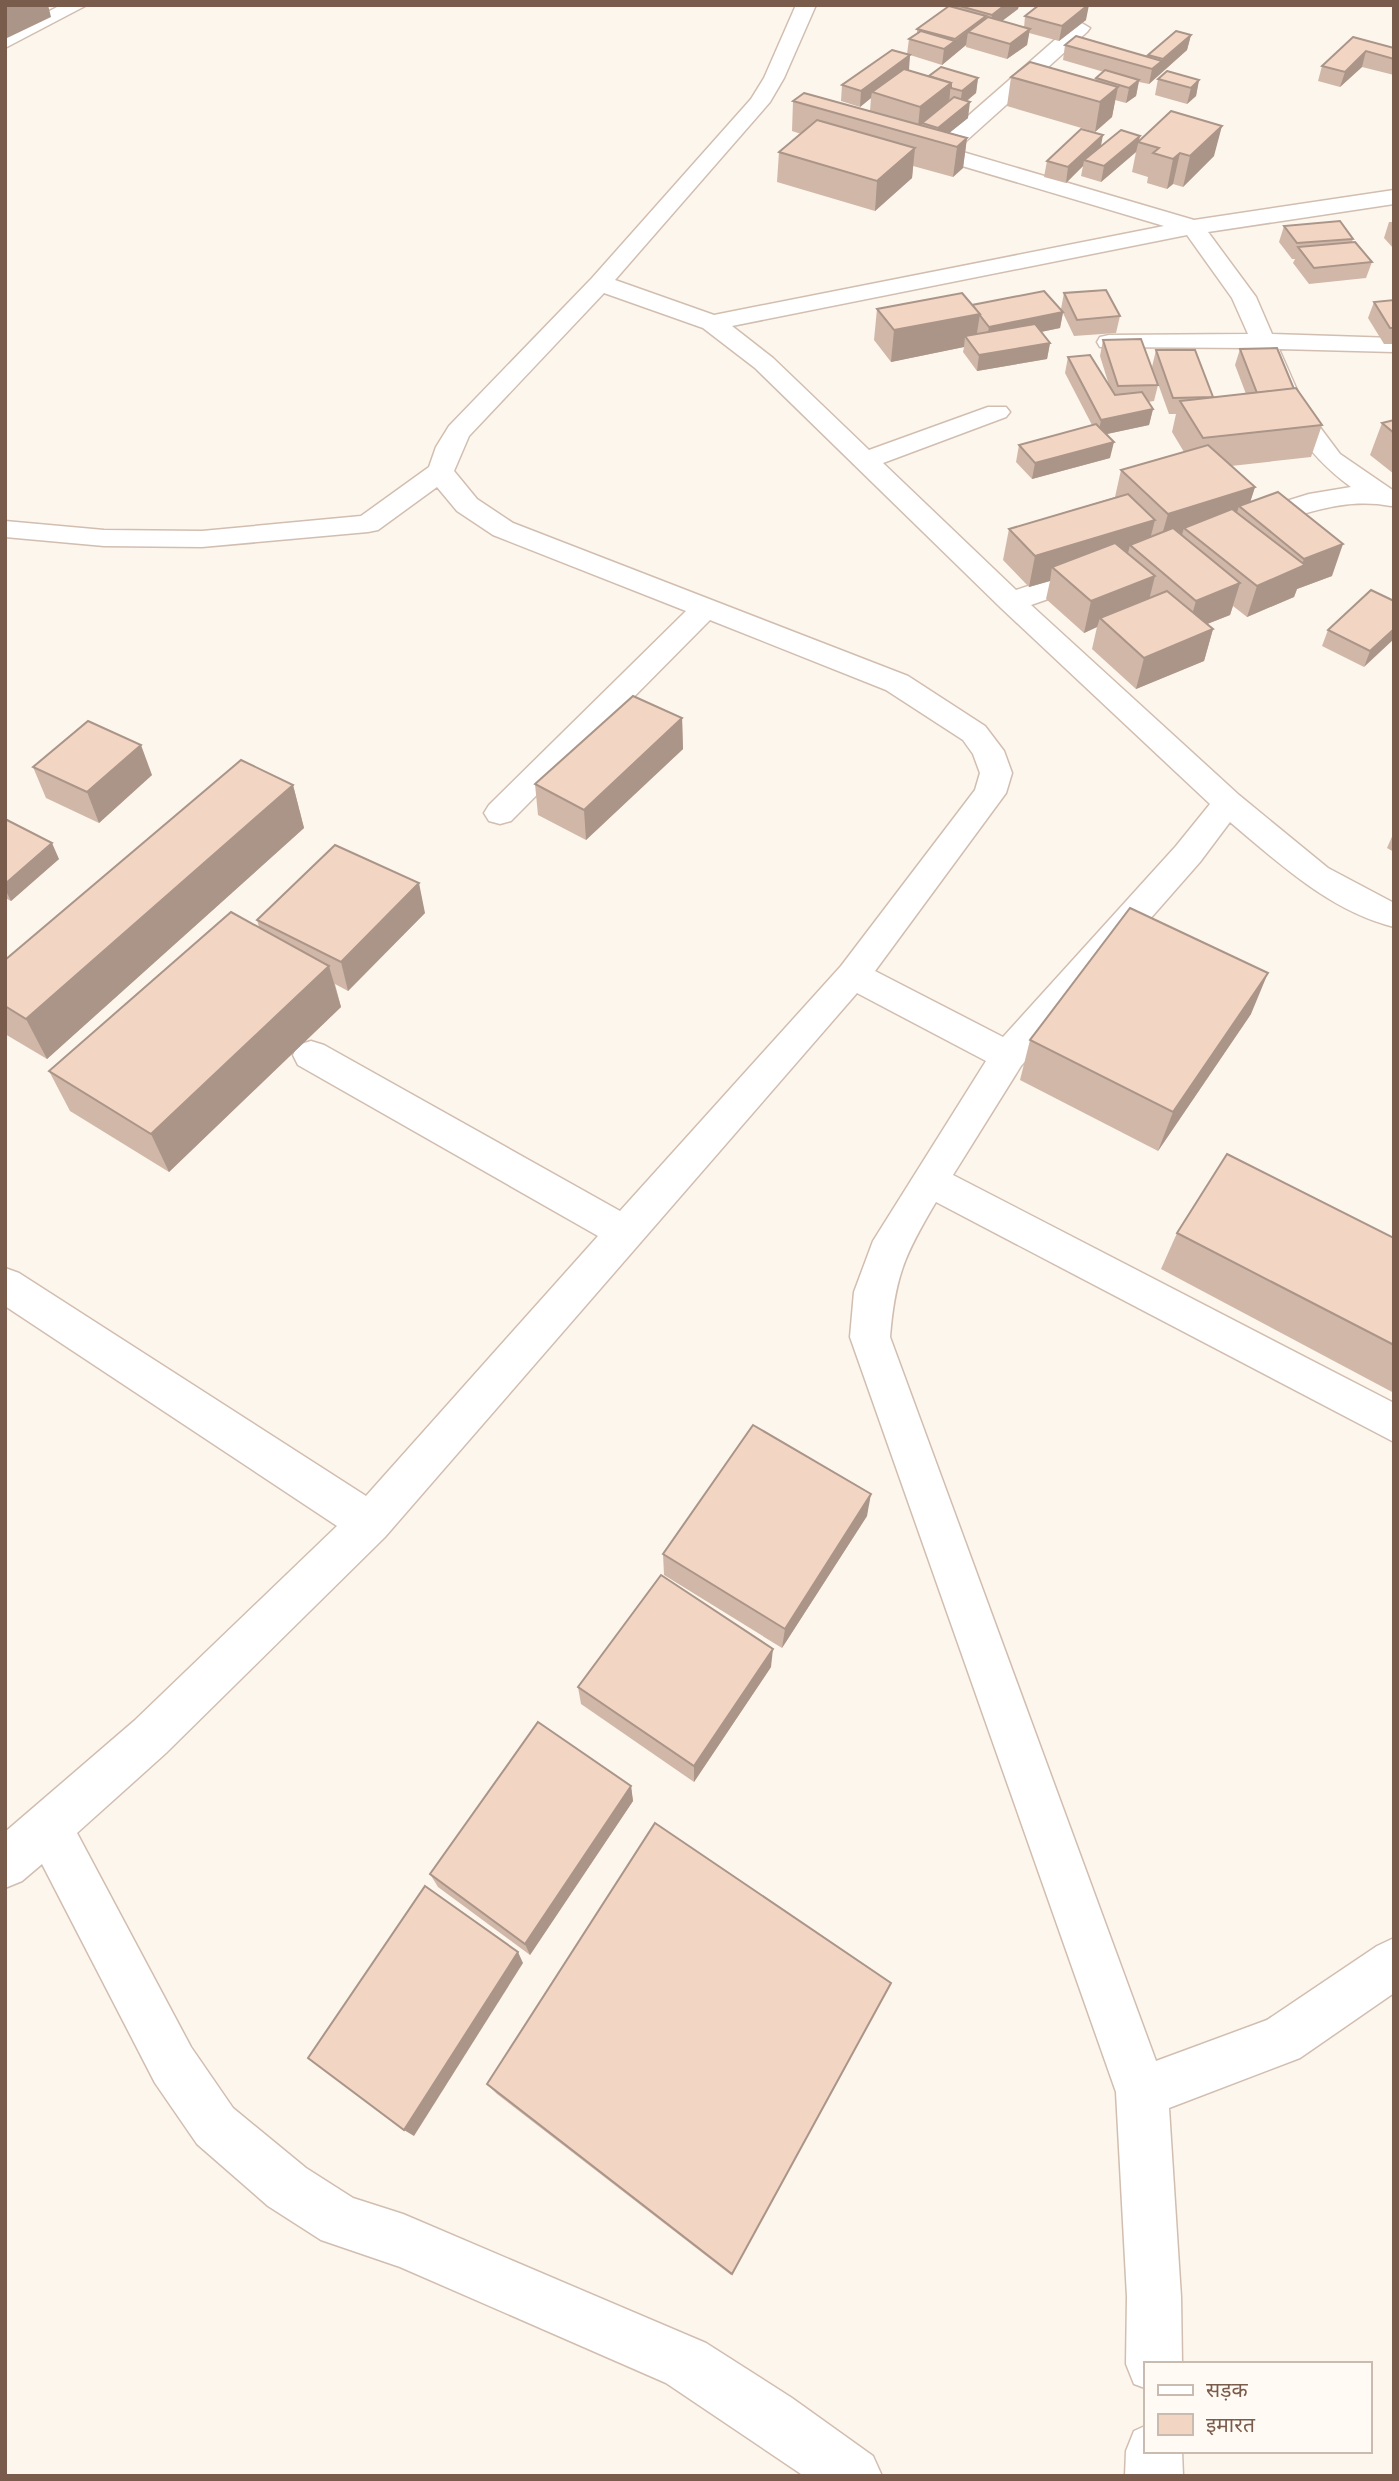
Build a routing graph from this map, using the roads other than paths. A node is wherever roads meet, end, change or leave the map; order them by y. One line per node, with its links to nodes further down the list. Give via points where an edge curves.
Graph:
1 (77, 5): 4 (street)
2 (806, 5): 5 (street)
3 (1080, 29): 8 (street)
4 (5, 42)
5 (759, 102): 6 (street); 11 (street)
6 (785, 109)
7 (888, 137): 8 (street)
8 (940, 152): 10 (street)
9 (1394, 197): 10 (street)
10 (1193, 227): 12 (street); 13 (street, via 1244,297)
11 (600, 283): 12 (street); 18 (street, via 458,432)
12 (712, 323): 17 (street, via 764,363)
13 (1262, 341): 14 (street); 15 (street); 19 (street, via 1292,407 1331,460)
14 (1109, 342)
15 (1394, 345)
16 (997, 412): 17 (street)
17 (864, 461): 23 (street)
18 (441, 471): 20 (street, via 368,524 202,539 103,538); 24 (street, via 452,492 471,511 503,530)
19 (1386, 497): 21 (street, via 1301,505)
20 (5, 529)
21 (1227, 529)
22 (1126, 563): 23 (street)
23 (1011, 602): 25 (street)
24 (706, 607): 26 (street); 28 (street, via 898,683 974,733 988,751 996,773 990,793)
25 (1228, 803): 27 (street, via 1316,876); 30 (street)
26 (500, 813)
27 (1394, 915)
28 (853, 975): 30 (street); 32 (street)
29 (311, 1055): 32 (street)
30 (1009, 1056): 31 (street)
31 (930, 1181): 34 (street); 39 (street, via 892,1241 874,1292 870,1337)
32 (625, 1232): 35 (street)
33 (5, 1285): 35 (street)
34 (1394, 1424)
35 (370, 1523): 36 (street, via 150,1737)
36 (48, 1827): 37 (street); 42 (street, via 173,2065 215,2126 287,2187 340,2221 403,2242 686,2363)
37 (6, 1863)
38 (1394, 1963): 39 (street, via 1282,2040)
39 (1142, 2092): 40 (street)
40 (1154, 2362)
41 (1154, 2453): 43 (street)
42 (853, 2476)
43 (1154, 2476)

